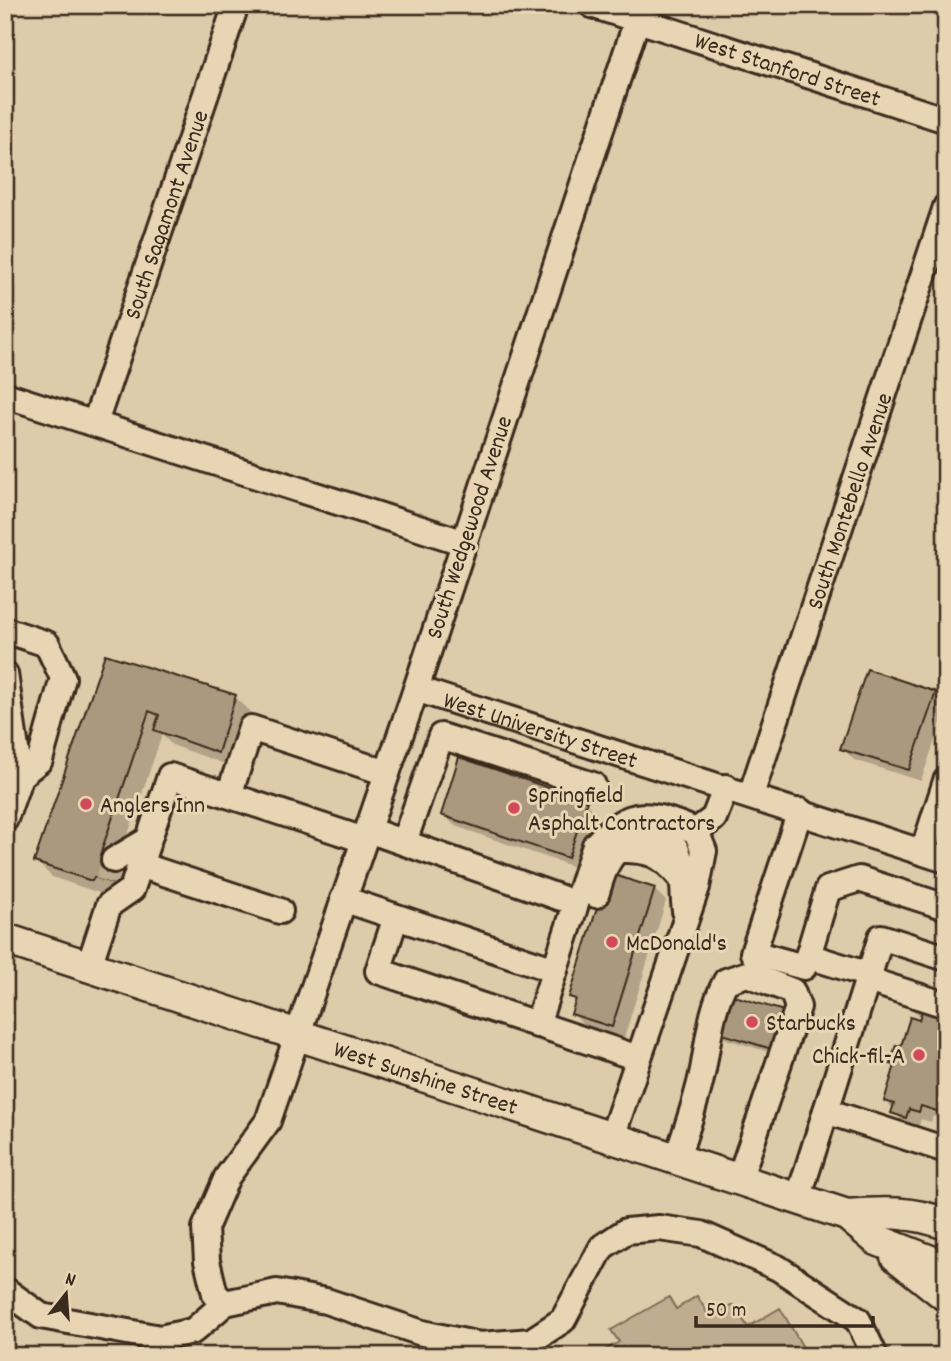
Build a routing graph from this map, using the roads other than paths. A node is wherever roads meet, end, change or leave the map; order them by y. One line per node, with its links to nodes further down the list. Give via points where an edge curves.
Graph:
1 (236, 5): 7 (street, South Sagamont Avenue)
2 (592, 5): 3 (street, West Stanford Street)
3 (637, 20): 4 (street, West Stanford Street); 8 (street, South Wedgewood Avenue)
4 (946, 120)
5 (946, 207): 20 (street, South Montebello Avenue)
6 (5, 395): 7 (street)
7 (95, 423): 8 (street)
8 (462, 542): 11 (street, South Wedgewood Avenue)
9 (5, 630): 15 (street, via 47,644 63,678 40,760)
10 (5, 674): 15 (street)
11 (416, 689): 12 (street, West University Street); 14 (street, South Wedgewood Avenue)
12 (523, 723): 13 (street); 18 (street, West University Street)
13 (511, 759): 17 (street); 26 (street, via 441,736)
14 (387, 773): 19 (street, via 251,728); 24 (street, South Wedgewood Avenue)
15 (20, 776): 22 (street)
16 (946, 781): 27 (street)
17 (593, 785)
18 (726, 787): 20 (street, West University Street); 23 (street, via 714,818)
19 (229, 795): 24 (street); 25 (street, via 170,776)
20 (751, 795): 21 (street, West University Street)
21 (800, 811): 27 (street, West University Street); 41 (street, via 753,953)
22 (5, 819)
23 (695, 831): 35 (street, via 704,851); 40 (street, via 656,816 614,825 595,845)
24 (366, 835): 26 (street); 31 (street, South Wedgewood Avenue)
25 (148, 840): 28 (street); 29 (street)
26 (404, 842): 30 (street)
27 (934, 856)
28 (140, 865): 29 (street, via 132,889); 33 (street)
29 (110, 882): 39 (street)
30 (561, 898)
31 (343, 899): 34 (street); 45 (street, South Wedgewood Avenue)
32 (946, 907): 37 (street, via 859,879 828,889)
33 (280, 911)
34 (396, 917): 40 (street); 44 (street, via 378,971)
35 (686, 919): 44 (street, via 676,848 667,836 644,830 618,850 603,874); 46 (street)
36 (5, 939): 39 (main road, West Sunshine Street)
37 (808, 956): 41 (street, via 804,967); 42 (street)
38 (946, 958): 42 (street, via 881,937)
39 (89, 966): 45 (main road, West Sunshine Street)
40 (555, 970): 44 (street)
41 (771, 970): 50 (street, via 738,975 726,981 720,992); 51 (street, via 792,991 797,1007)
42 (868, 978): 43 (street); 47 (street)
43 (946, 1005)
44 (545, 1027): 46 (street)
45 (298, 1032): 48 (main road, West Sunshine Street); 59 (street, South Wedgewood Avenue, via 268,1121 227,1177 205,1228 215,1294)
46 (638, 1058): 48 (street)
47 (826, 1111): 49 (street); 52 (street)
48 (612, 1137): 50 (main road, West Sunshine Street)
49 (946, 1150)
50 (677, 1159): 51 (main road, West Sunshine Street)
51 (740, 1180): 52 (main road, West Sunshine Street)
52 (798, 1199): 53 (main road, West Sunshine Street)
53 (847, 1215): 54 (main road, West Sunshine Street, via 892,1211); 55 (main road, West Sunshine Street)
54 (946, 1224)
55 (877, 1240): 56 (main road, West Sunshine Street); 58 (main road)
56 (946, 1267)
57 (5, 1290): 59 (street, via 41,1316 160,1338 194,1331)
58 (946, 1296)
59 (225, 1303): 60 (street, via 277,1292 326,1301 422,1333 480,1345 531,1341 564,1320 601,1247 626,1231 659,1228 701,1234 778,1268 858,1320)
60 (875, 1356)

